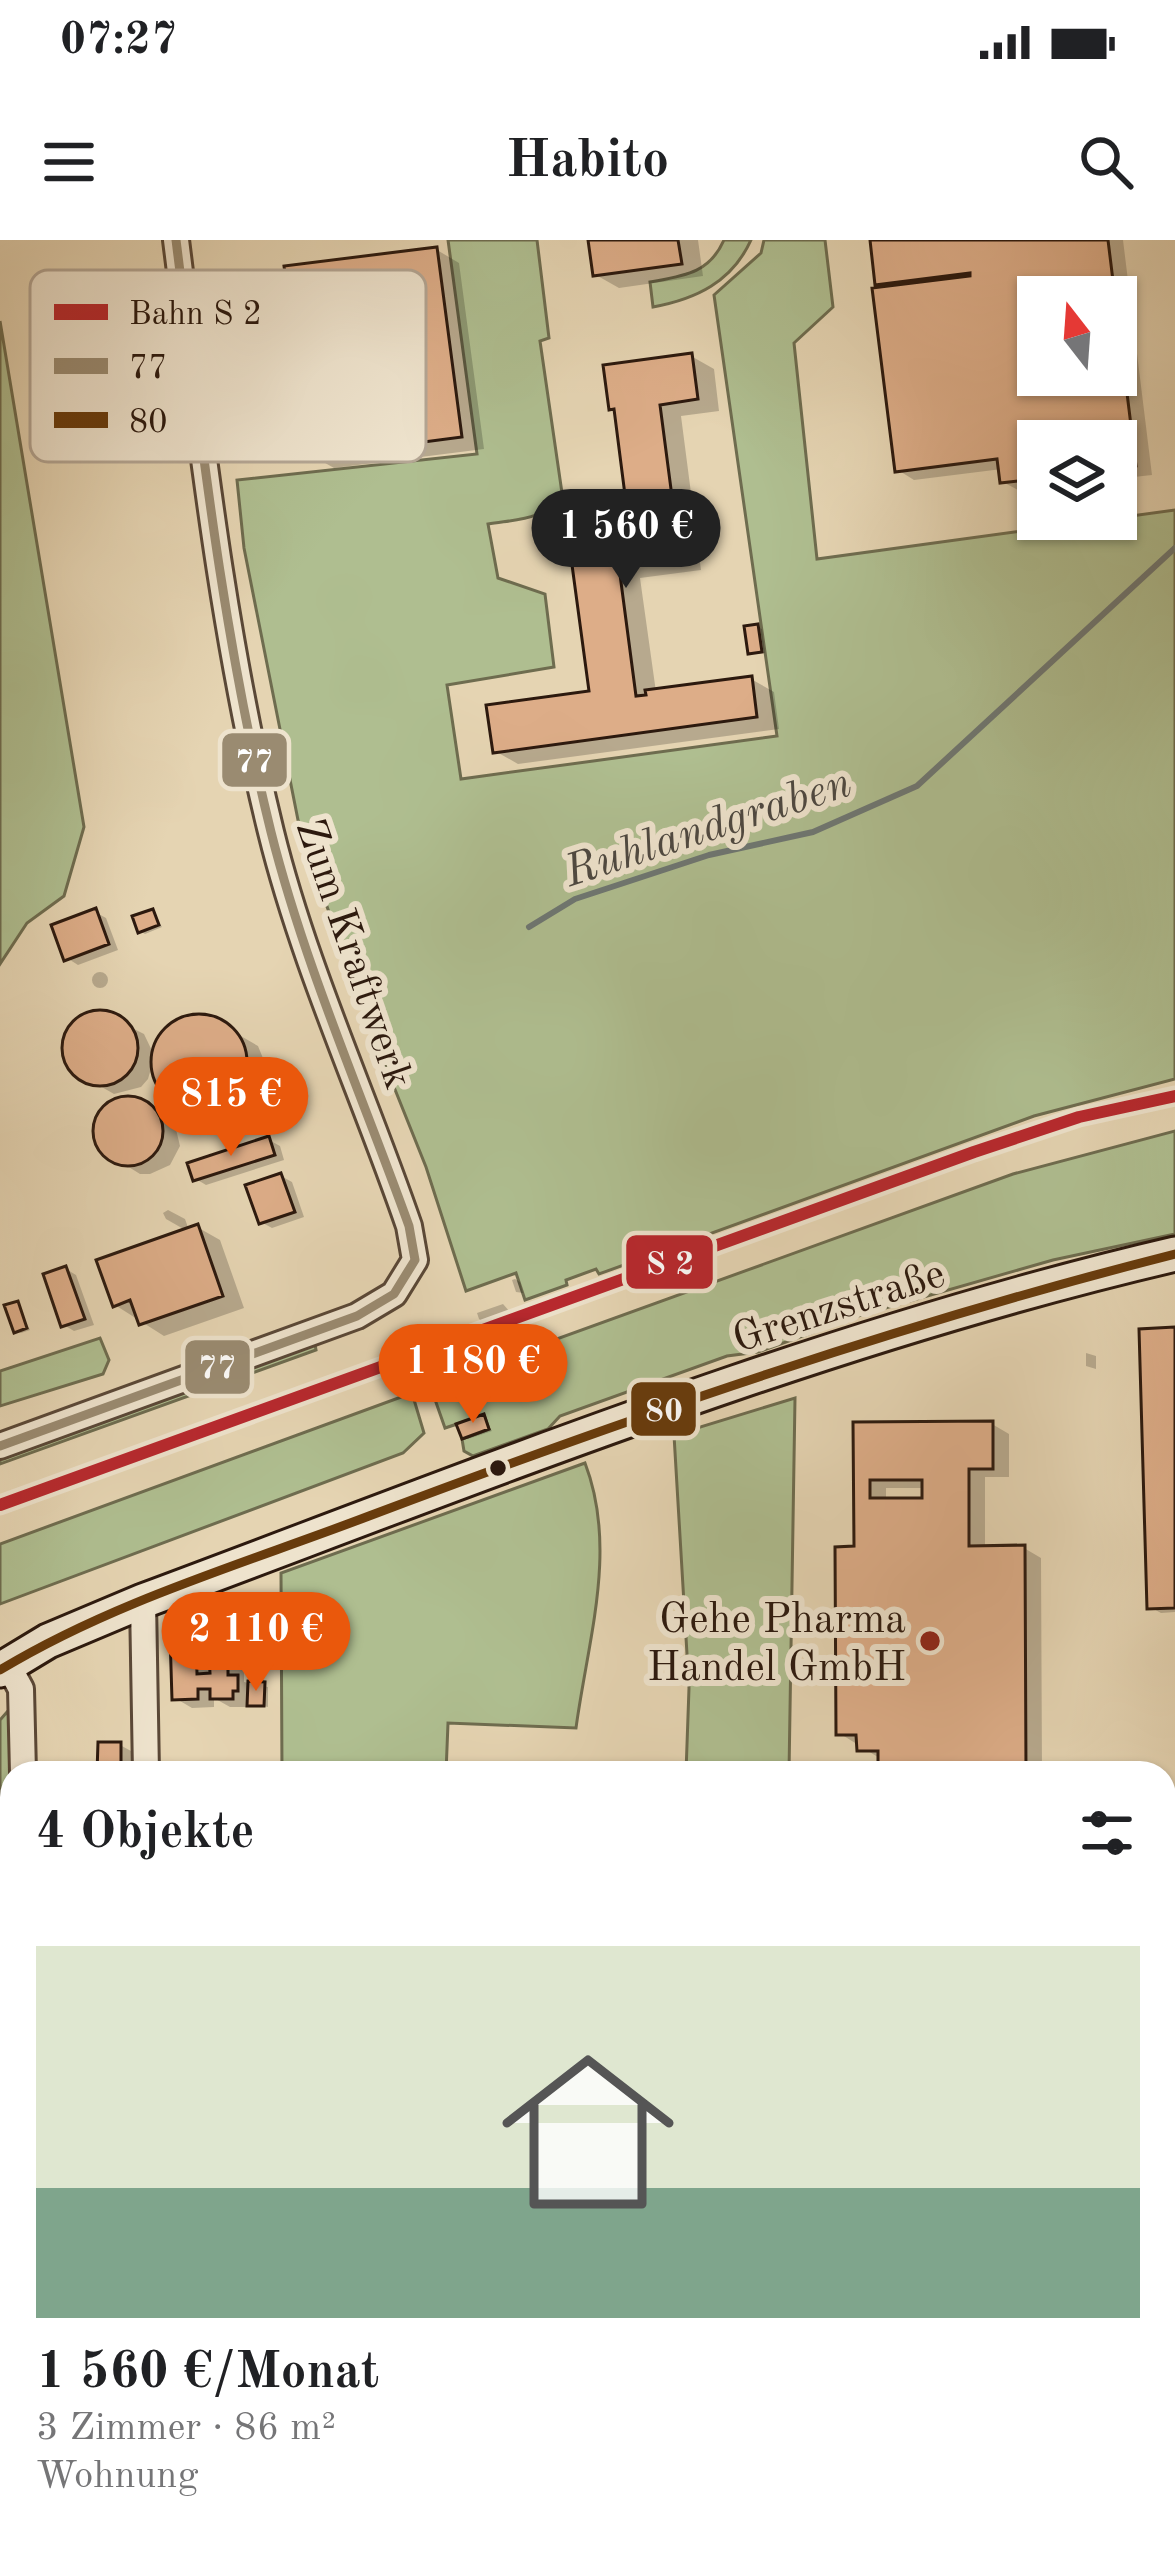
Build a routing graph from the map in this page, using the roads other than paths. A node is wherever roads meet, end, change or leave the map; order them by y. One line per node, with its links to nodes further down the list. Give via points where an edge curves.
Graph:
1 (176, 240): 2 (street, Zum Kraftwerk)
2 (180, 270)
3 (204, 462): 5 (street, Zum Kraftwerk, via 271,833 410,1226 415,1260 394,1294 357,1316)
4 (1175, 1254): 6 (main road, Grenzstraße, via 805,1360)
5 (0, 1446)
6 (143, 1600): 7 (main road, Grenzstraße); 9 (street)
7 (4, 1667): 8 (street, via 21,1689)
8 (23, 1761)
9 (146, 1761)

